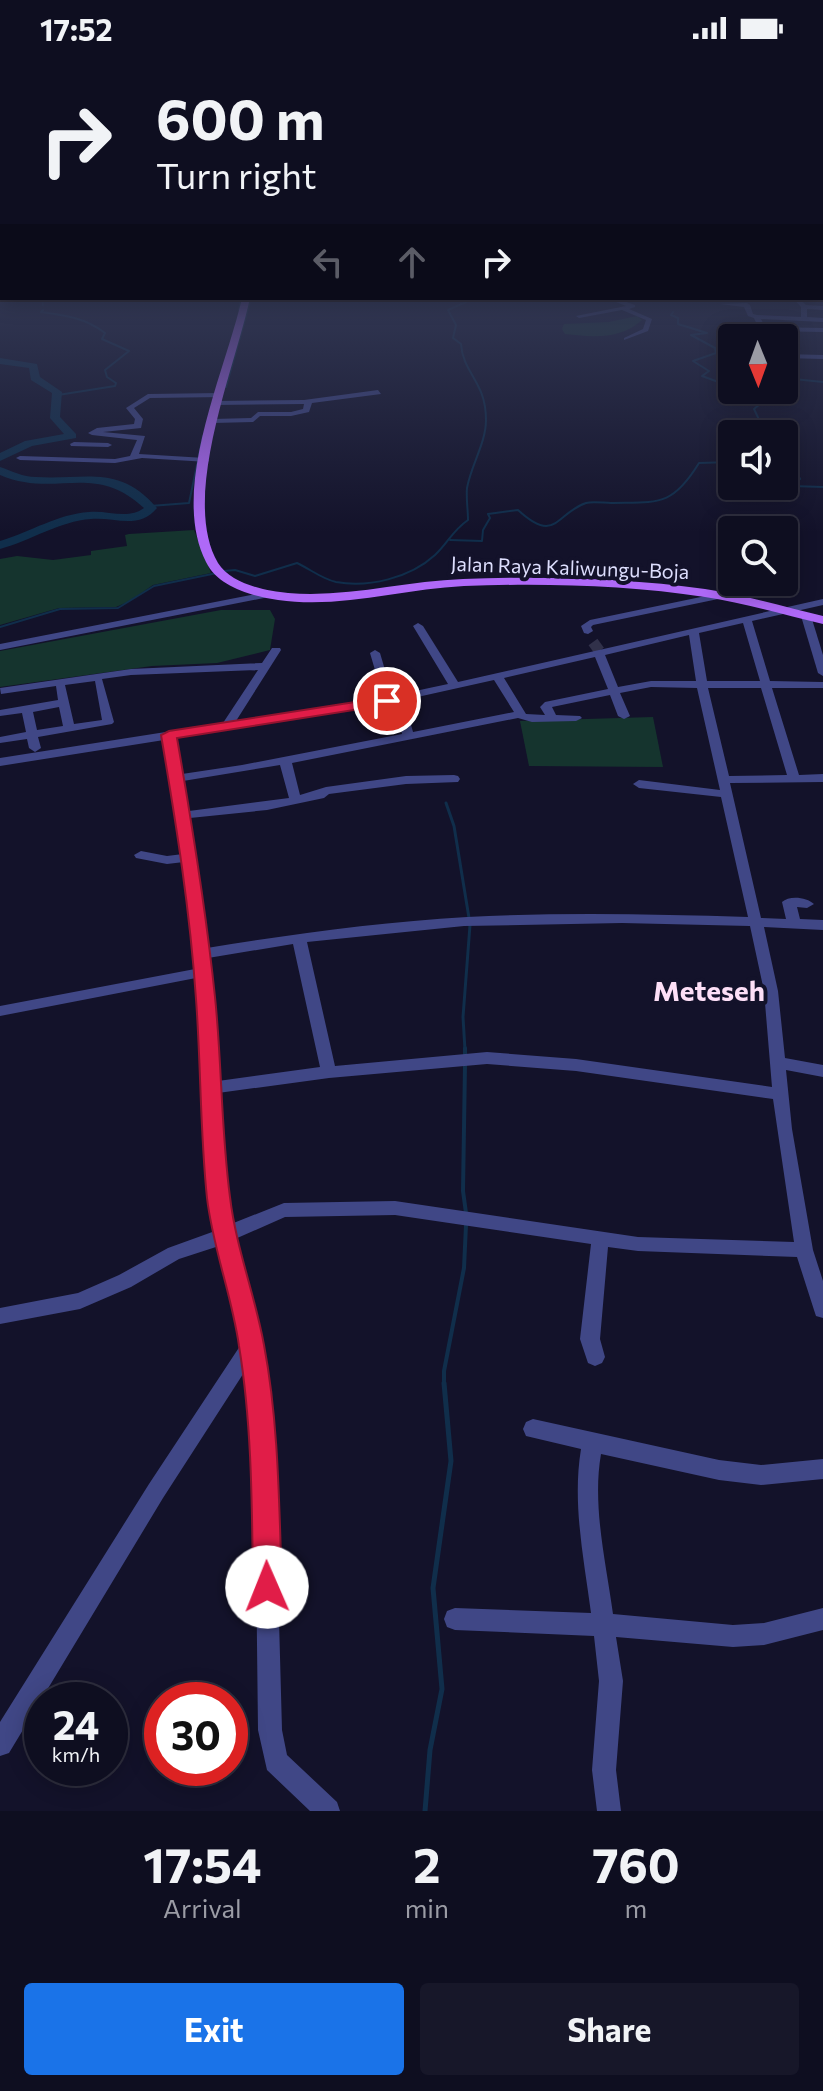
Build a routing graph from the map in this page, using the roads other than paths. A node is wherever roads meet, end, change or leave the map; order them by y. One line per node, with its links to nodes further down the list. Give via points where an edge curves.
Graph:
1 (229, 368): 4 (main road, Jalan Raya Kaliwungu-Boja)
2 (378, 392): 3 (street)
3 (309, 401): 4 (street); 4 (street, via 301,412 258,414 253,420)
4 (217, 407): 6 (street, via 148,396 130,408 138,426 92,433 142,438); 9 (main road, Jalan Raya Kaliwungu-Boja)
5 (74, 444): 6 (street)
6 (140, 445): 7 (street)
7 (134, 456): 8 (street, via 115,461); 9 (street)
8 (20, 458)
9 (198, 459): 10 (main road, Jalan Raya Kaliwungu-Boja, via 201,531 210,559 243,586)
10 (271, 594): 11 (main road, Jalan Raya Kaliwungu-Boja, via 315,599 480,582); 21 (street)
11 (718, 596)
12 (720, 596): 14 (main road, Jalan Raya Kaliwungu-Boja); 19 (street, via 590,623)
13 (823, 602): 14 (street)
14 (788, 612): 15 (main road, Jalan Raya Kaliwungu-Boja); 17 (street)
15 (806, 616): 16 (main road, Jalan Raya Kaliwungu-Boja); 26 (street)
16 (823, 620)
17 (747, 621): 20 (street); 30 (street)
18 (418, 626): 32 (street)
19 (588, 631)
20 (694, 633): 24 (street); 29 (street)
21 (0, 647)
22 (276, 650): 25 (street)
23 (375, 653): 37 (street)
24 (599, 654): 27 (street); 34 (street)
25 (265, 666): 35 (street, via 143,670); 45 (street)
26 (823, 673)
27 (497, 676): 32 (street); 41 (street)
28 (99, 682): 46 (street, via 110,721)
29 (702, 684): 30 (street); 34 (street); 61 (street)
30 (765, 685): 31 (street); 59 (street)
31 (823, 685)
32 (455, 686): 37 (street)
33 (61, 687): 38 (street)
34 (613, 690): 42 (street); 43 (street, via 547,705)
35 (1, 691)
36 (23, 692): 39 (street)
37 (398, 698): 45 (street); 49 (street)
38 (63, 703): 39 (street); 46 (street)
39 (26, 709): 40 (street); 47 (street)
40 (0, 713)
41 (519, 714): 43 (street); 49 (street)
42 (624, 716)
43 (552, 718): 44 (street)
44 (576, 718)
45 (228, 725): 48 (street)
46 (73, 727): 47 (street); 51 (street)
47 (31, 735): 50 (street); 52 (street)
48 (169, 735): 51 (street); 56 (street)
49 (409, 737): 54 (street)
50 (0, 740)
51 (82, 745): 52 (street); 55 (street)
52 (35, 748): 53 (street)
53 (0, 754)
54 (289, 759): 56 (street); 62 (street)
55 (0, 762)
56 (178, 778): 63 (street)
57 (823, 778): 59 (street)
58 (454, 779): 63 (street, via 406,780 267,806)
59 (794, 779): 61 (street)
60 (639, 784): 61 (street)
61 (724, 787): 67 (street)
62 (294, 796)
63 (183, 815): 65 (street)
64 (141, 855): 65 (street)
65 (189, 857): 71 (street)
66 (807, 904): 68 (street, via 789,902)
67 (757, 922): 68 (street); 70 (street, via 501,920); 74 (street)
68 (794, 924): 69 (street)
69 (823, 925)
70 (299, 940): 71 (street); 76 (street)
71 (201, 954): 72 (street)
72 (203, 972): 73 (street); 77 (street)
73 (0, 1011)
74 (780, 1063): 75 (street); 78 (street)
75 (823, 1071)
76 (329, 1072): 77 (street); 78 (street, via 487,1058)
77 (211, 1088): 79 (street)
78 (781, 1094): 81 (street)
79 (224, 1233): 80 (street, via 284,1210 395,1208); 84 (street, via 80,1301); 85 (street)
80 (600, 1240): 81 (street); 86 (street, via 590,1339)
81 (804, 1250): 82 (street)
82 (818, 1278): 83 (street)
83 (823, 1310)
84 (0, 1316)
85 (252, 1344): 93 (street); 94 (street, via 265,1473 270,1730 276,1761)
86 (595, 1357)
87 (533, 1429): 88 (street)
88 (592, 1443): 89 (street, via 761,1475); 92 (street, via 589,1519)
89 (823, 1469)
90 (455, 1619): 92 (street)
91 (823, 1619): 92 (street, via 733,1636)
92 (604, 1626): 95 (street, via 611,1681 604,1770)
93 (0, 1744)
94 (328, 1811)
95 (609, 1811)

